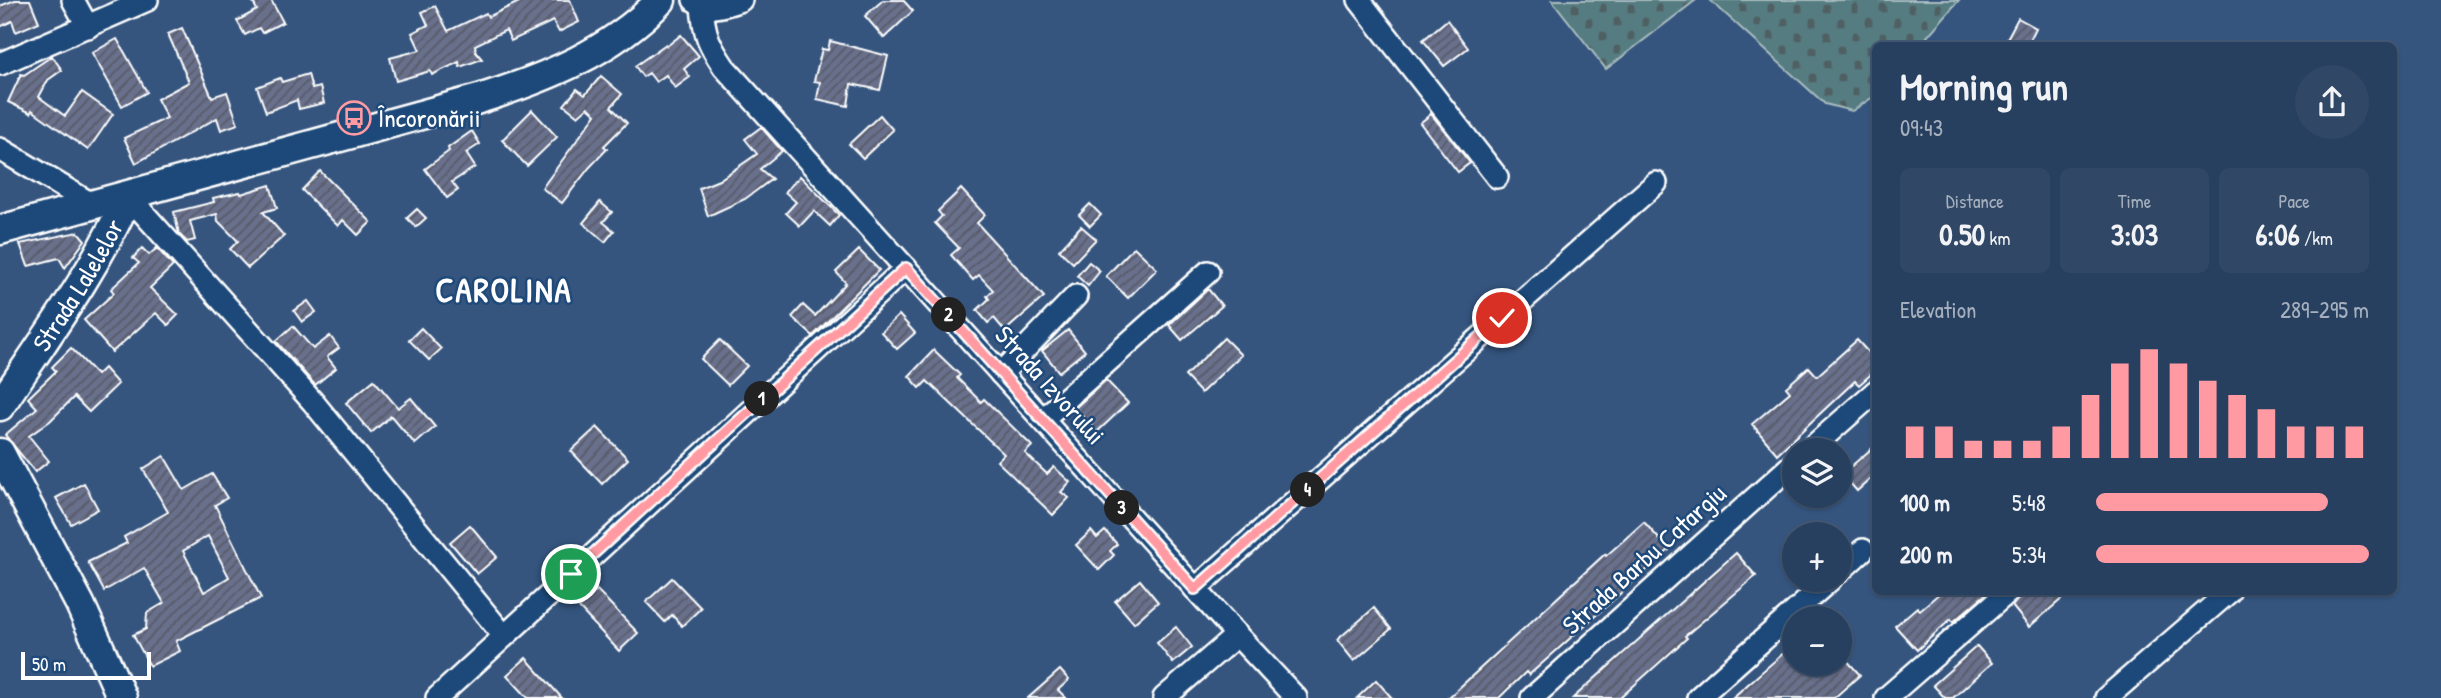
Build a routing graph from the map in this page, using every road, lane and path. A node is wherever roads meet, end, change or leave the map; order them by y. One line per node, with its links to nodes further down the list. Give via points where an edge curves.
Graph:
1 (73, 0): 7 (street)
2 (147, 0): 7 (street)
3 (661, 0): 12 (main road, via 602,48 521,85)
4 (741, 0): 6 (street, via 720,8)
5 (1359, 0): 10 (street)
6 (698, 3): 15 (street, Strada Izvorului, via 710,46 724,67)
7 (88, 27): 8 (street)
8 (0, 64)
9 (0, 149): 13 (street)
10 (1497, 177)
11 (1656, 183): 27 (street)
12 (128, 196): 13 (main road); 20 (main road, Strada Lalelelor, via 97,257); 32 (street, via 313,402)
13 (93, 205): 14 (main road)
14 (0, 230)
15 (906, 268): 18 (street, Strada Izvorului); 32 (street)
16 (1208, 272): 21 (street)
17 (1076, 296): 18 (street)
18 (1001, 374): 21 (street, Strada Izvorului)
19 (1872, 395): 22 (street)
20 (0, 406)
21 (1043, 419): 27 (street, Strada Izvorului)
22 (1823, 438)
23 (0, 453): 34 (main road, via 80,604)
24 (1782, 474): 38 (street, Strada Barbu Catargiu)
25 (1863, 550): 26 (street)
26 (1852, 560)
27 (1195, 589): 31 (street, Strada Izvorului)
28 (1816, 592): 39 (street)
29 (2005, 595): 33 (street)
30 (2226, 595): 40 (street)
31 (1237, 635): 36 (street); 37 (street, Strada Izvorului)
32 (504, 636): 35 (street)
33 (1900, 693)
34 (122, 698)
35 (437, 698)
36 (1164, 698)
37 (1296, 698)
38 (1532, 698)
39 (1698, 698)
40 (2106, 698)

